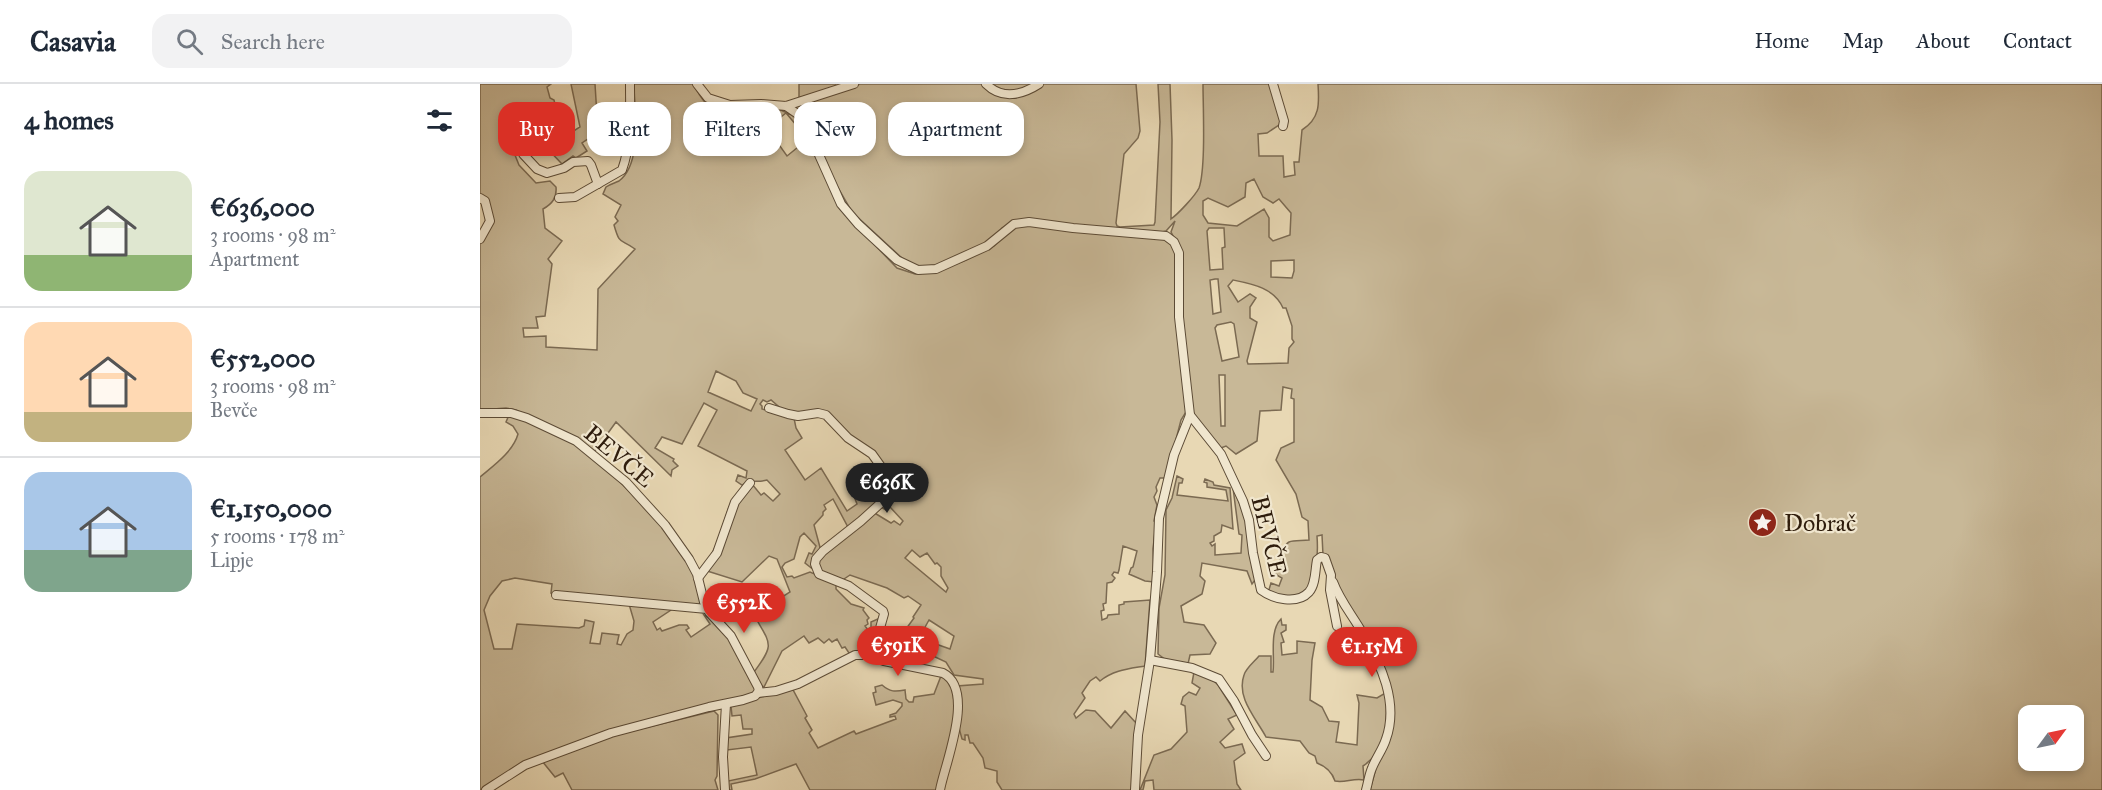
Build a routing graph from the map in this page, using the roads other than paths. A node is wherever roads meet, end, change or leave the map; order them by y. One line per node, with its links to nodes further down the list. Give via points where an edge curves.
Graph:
1 (630, 84): 10 (street, via 627,156 622,170)
2 (697, 84): 7 (street, via 708,98 730,105)
3 (854, 84): 7 (street)
4 (986, 84): 5 (street, via 1007,95 1027,92)
5 (1039, 84)
6 (1273, 84): 8 (street)
7 (786, 106): 16 (street, via 799,115 807,128 841,204 897,261 918,270 936,269 987,246 1014,224 1029,222 1166,236 1174,242 1179,253 1179,317)
8 (1283, 126)
9 (525, 156): 10 (street, via 537,169 548,173 573,162 588,161)
10 (598, 184): 12 (street, via 575,197)
11 (480, 198): 13 (street, via 485,201 490,221)
12 (559, 198)
13 (480, 239)
14 (769, 408): 23 (street, via 798,416 826,415 848,438 872,454 892,482 895,490 823,551 815,564 819,574 849,586 883,611)
15 (480, 413): 19 (street, BEVČE, via 511,413 576,441 626,482 665,525)
16 (1190, 415): 18 (street, BEVČE, via 1221,454 1243,501 1261,590 1274,598 1303,596 1310,591 1321,557 1325,558); 24 (street, via 1174,455 1159,518)
17 (750, 483): 19 (street, via 735,502 717,553)
18 (1331, 575): 22 (street); 32 (street, via 1339,597 1384,674 1389,693 1387,738 1372,767)
19 (698, 578): 21 (street, BEVČE)
20 (556, 595): 21 (street)
21 (707, 609): 25 (street, BEVČE, via 731,636 759,687)
22 (1337, 626)
23 (875, 657): 25 (street, via 855,655 798,684); 30 (street, via 943,673 953,680 958,707)
24 (1150, 660): 27 (street, via 1198,670 1219,679); 31 (street, via 1138,735)
25 (758, 693): 26 (street)
26 (726, 704): 28 (street, via 611,733 525,765); 29 (street)
27 (1266, 756)
28 (486, 790)
29 (725, 790)
30 (940, 790)
31 (1135, 790)
32 (1366, 790)

